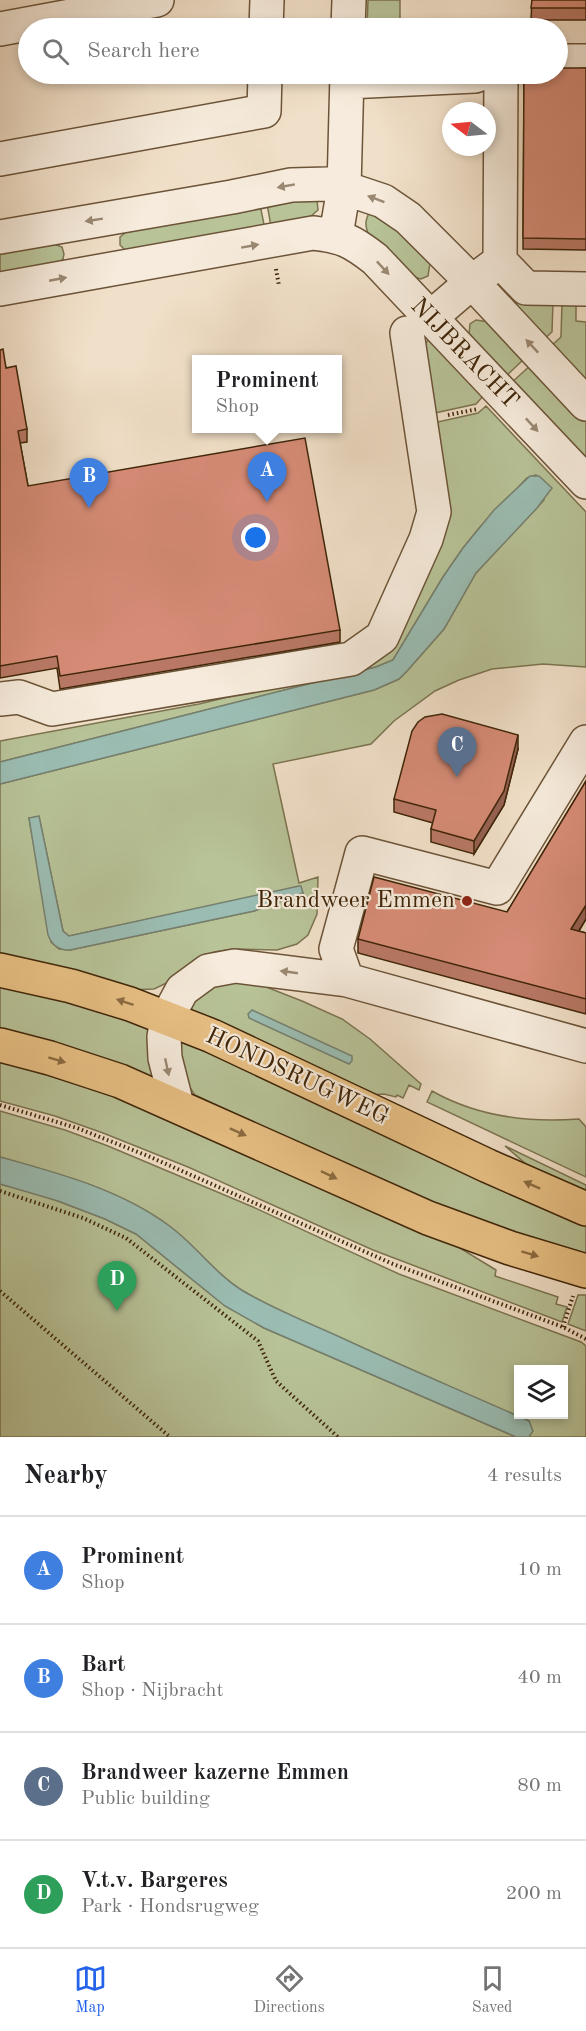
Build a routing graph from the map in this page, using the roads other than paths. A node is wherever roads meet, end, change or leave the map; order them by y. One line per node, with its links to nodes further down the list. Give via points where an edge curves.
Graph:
1 (157, 0): 4 (street)
2 (267, 0): 5 (street)
3 (349, 0): 6 (street)
4 (60, 18)
5 (266, 18)
6 (348, 18)
7 (18, 26): 8 (street)
8 (0, 29)
9 (568, 61): 10 (street)
10 (586, 61)
11 (265, 84): 14 (street, via 264,111)
12 (347, 84): 15 (street)
13 (501, 84): 18 (street)
14 (1, 156)
15 (344, 188): 16 (street); 17 (street, one-way to 17, via 291,185); 19 (street, one-way to 15, via 408,218 383,201)
16 (336, 235): 20 (street, NIJBRACHT, one-way to 16, via 313,233); 22 (street, NIJBRACHT, one-way to 22, via 354,242 375,259)
17 (0, 237)
18 (500, 261): 19 (street); 21 (street, via 526,288)
19 (472, 282): 22 (street); 23 (street, one-way to 19)
20 (0, 289)
21 (586, 289)
22 (418, 325): 24 (street, NIJBRACHT, one-way to 24); 25 (street, via 435,513 382,638 351,659 52,710 20,697)
23 (586, 404)
24 (586, 482)
25 (0, 699)
26 (586, 742): 28 (street, via 497,888 362,853 336,949)
27 (0, 970): 29 (main road, HONDSRUGWEG, one-way to 27, via 71,986)
28 (347, 980): 29 (street, one-way to 29, via 235,966 207,971 182,990); 31 (street)
29 (167, 1018): 32 (street, one-way to 32, via 165,1058); 33 (main road, HONDSRUGWEG, one-way to 29)
30 (0, 1045): 32 (main road, one-way to 32, via 120,1081)
31 (586, 1046)
32 (177, 1105): 34 (main road, one-way to 34, via 348,1184 501,1245)
33 (586, 1209)
34 (580, 1283)

